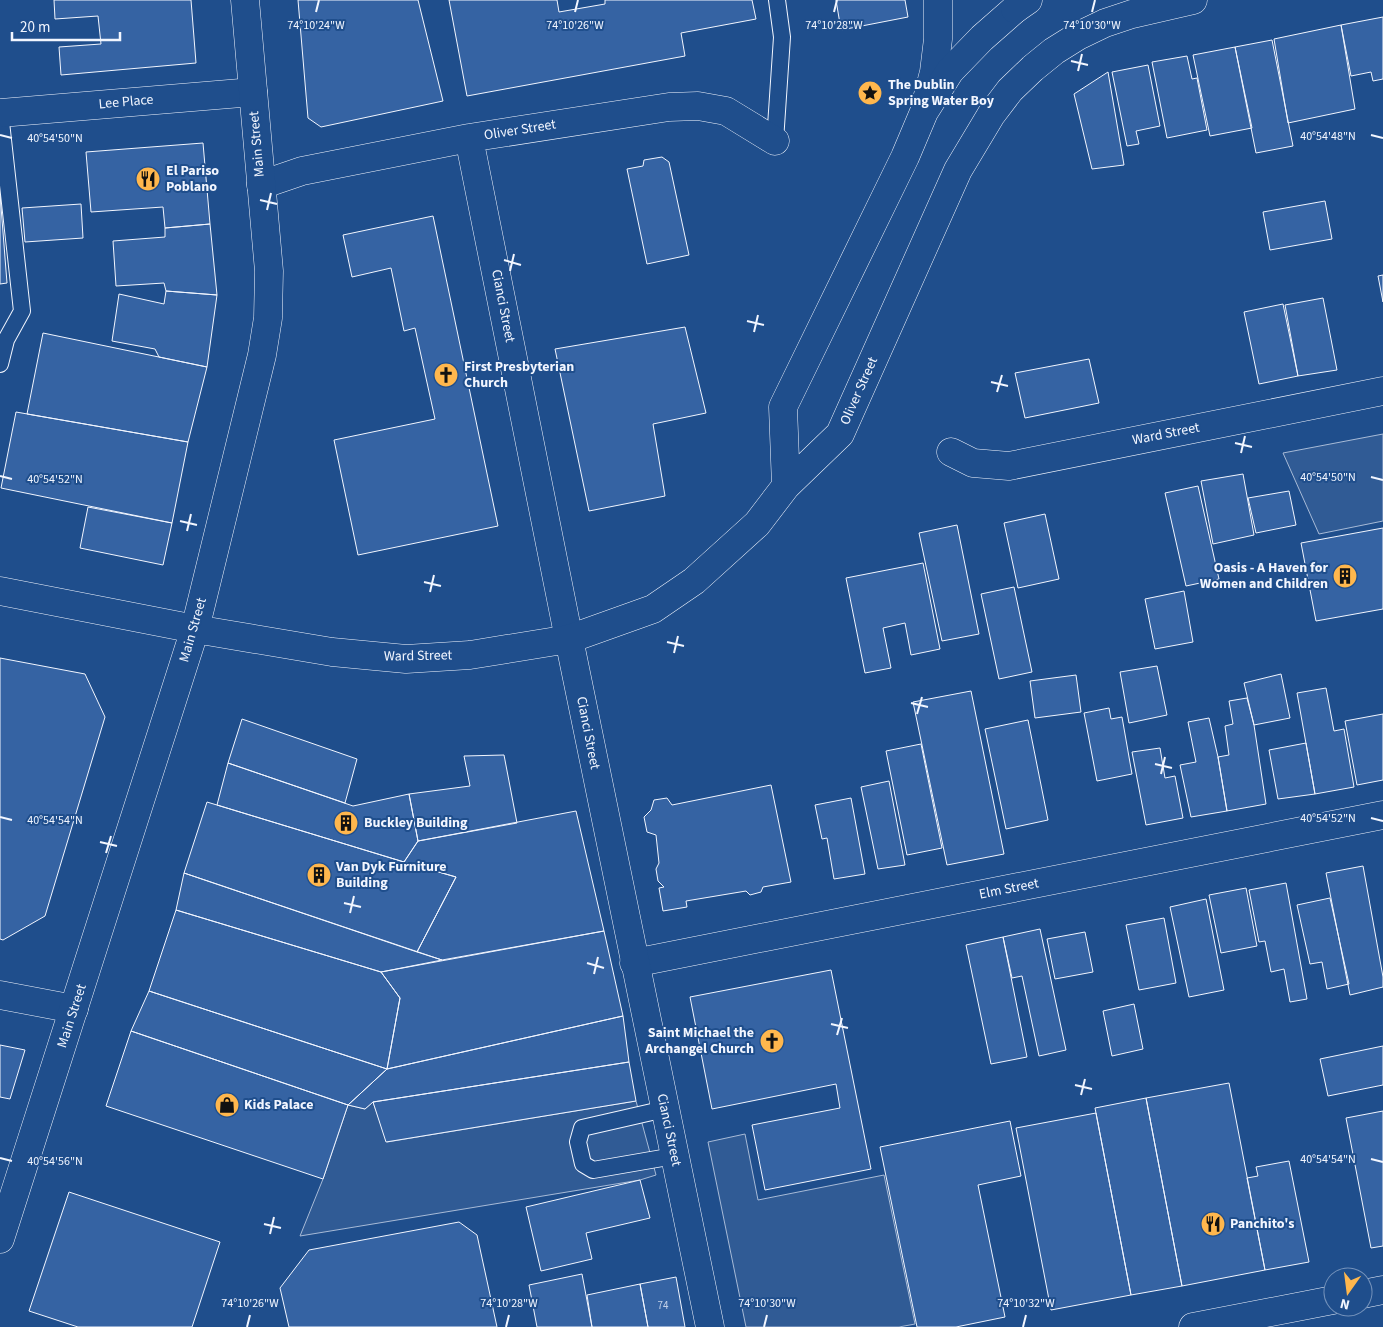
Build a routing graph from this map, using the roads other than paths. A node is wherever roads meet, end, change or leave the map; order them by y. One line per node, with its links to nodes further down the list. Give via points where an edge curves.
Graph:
1 (245, 0): 6 (main road, Main Street)
2 (778, 0): 10 (lane, via 782,37)
3 (938, 0): 7 (main road, via 934,72)
4 (1193, 0): 15 (main road, Oliver Street, via 1104,23 1054,51 1010,90 958,170 840,434)
5 (1021, 4): 7 (main road, via 950,71)
6 (252, 92): 8 (main road, Lee Place); 11 (main road, Main Street)
7 (924, 112): 15 (main road, via 783,407)
8 (0, 113): 12 (lane, via 22,311 6,340)
9 (469, 138): 10 (main road, Oliver Street, via 669,107 698,106 726,111); 11 (main road, Oliver Street, via 302,172); 18 (main road, Cianci Street)
10 (775, 141)
11 (261, 185): 17 (main road, Main Street, via 269,271 268,318 262,355)
12 (0, 364)
13 (1383, 391): 14 (main road, Ward Street, via 1010,466 972,463)
14 (952, 452)
15 (786, 486): 18 (main road, Ward Street, via 757,524 694,581 653,610)
16 (0, 591): 17 (main road, Ward Street)
17 (195, 629): 18 (main road, Ward Street, via 332,652 406,659 470,655); 22 (main road, Main Street)
18 (569, 639): 20 (main road, Cianci Street)
19 (1383, 815): 20 (main road, Elm Street)
20 (634, 964): 23 (main road, Cianci Street)
21 (0, 995): 22 (main road)
22 (74, 1009): 25 (main road, Main Street)
23 (665, 1109): 24 (main road, Cianci Street); 24 (lane, via 582,1128 578,1142 583,1164 592,1170)
24 (674, 1156): 27 (main road, Cianci Street)
25 (0, 1239)
26 (1323, 1302): 28 (main road)
27 (710, 1327)
28 (1193, 1327)

